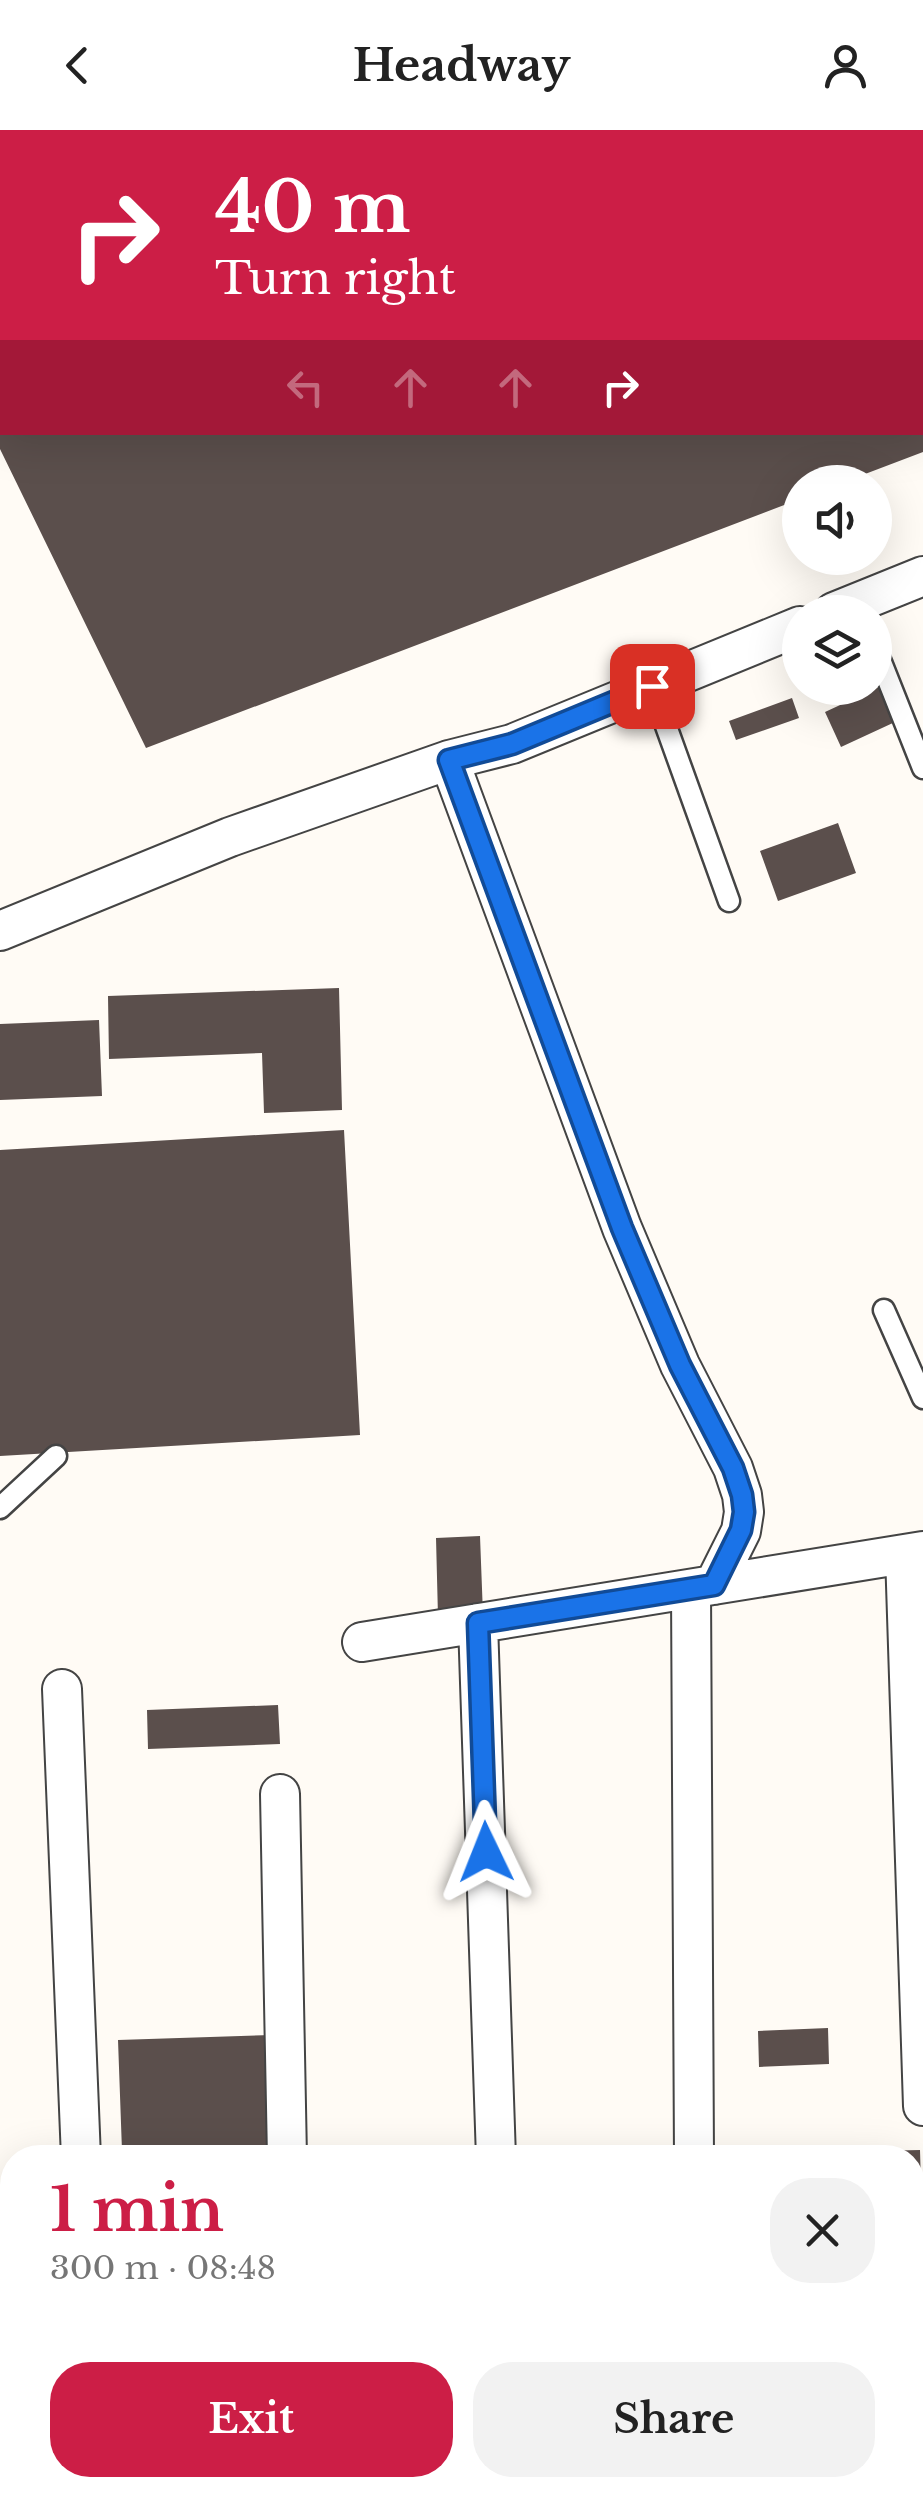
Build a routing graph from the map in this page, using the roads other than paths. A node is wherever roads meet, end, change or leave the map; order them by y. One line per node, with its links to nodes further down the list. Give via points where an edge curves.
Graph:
1 (923, 576): 2 (street)
2 (882, 595)
3 (782, 633): 4 (street)
4 (652, 686): 6 (street, via 512,744); 8 (lane)
5 (892, 690): 7 (lane)
6 (449, 760): 9 (street, via 230,837); 15 (street, via 622,1228 742,1495 741,1530)
7 (923, 768)
8 (729, 901)
9 (0, 931)
10 (884, 1310): 11 (lane)
11 (923, 1398)
12 (56, 1456): 13 (lane)
13 (0, 1508)
14 (914, 1553): 15 (street); 20 (street)
15 (702, 1587): 16 (street); 24 (street)
16 (478, 1623): 17 (street); 23 (street)
17 (362, 1642)
18 (62, 1689): 21 (street)
19 (280, 1794): 22 (street)
20 (923, 2106)
21 (80, 2145)
22 (287, 2145)
23 (496, 2145)
24 (694, 2145)

